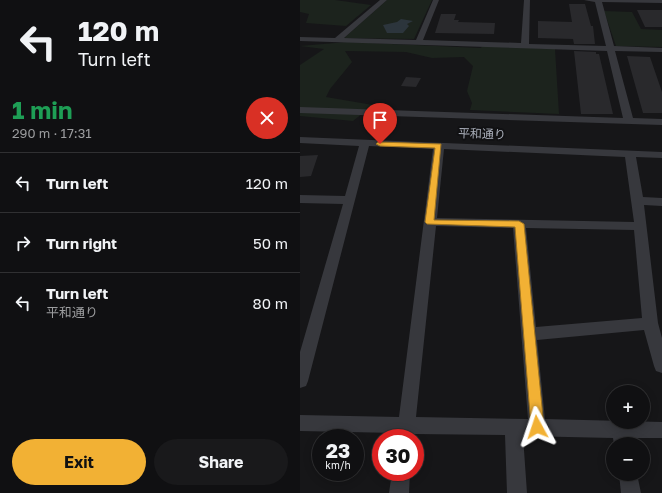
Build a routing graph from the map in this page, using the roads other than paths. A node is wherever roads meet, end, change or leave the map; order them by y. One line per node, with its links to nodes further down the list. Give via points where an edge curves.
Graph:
1 (384, 0): 8 (street)
2 (436, 0): 9 (street)
3 (527, 0): 10 (street)
4 (587, 0): 5 (street)
5 (598, 0): 6 (street); 11 (street)
6 (662, 1)
7 (300, 39): 8 (street)
8 (337, 40): 9 (street)
9 (419, 42): 10 (street)
10 (525, 45): 11 (street)
11 (610, 48): 12 (street); 14 (street)
12 (662, 50)
13 (300, 110): 14 (street)
14 (629, 121): 15 (street)
15 (662, 122)
16 (300, 140): 17 (street, 平和通り)
17 (366, 143): 18 (street, 平和通り); 22 (street)
18 (439, 146): 19 (street, 平和通り); 25 (street)
19 (630, 153): 20 (street, 平和通り); 23 (street)
20 (662, 154)
21 (300, 200): 22 (street)
22 (350, 200): 31 (street)
23 (637, 201): 24 (street); 27 (street)
24 (662, 202)
25 (430, 222): 26 (street); 36 (street)
26 (519, 224): 27 (street); 29 (street)
27 (640, 226): 28 (street)
28 (650, 323): 29 (street); 30 (street)
29 (529, 334): 34 (street)
30 (662, 366)
31 (300, 381)
32 (300, 423): 35 (street)
33 (513, 427): 34 (street); 37 (street); 43 (street)
34 (537, 427): 39 (street)
35 (380, 429)
36 (406, 429)
37 (424, 430)
38 (662, 430): 39 (street)
39 (622, 436)
40 (400, 481): 42 (street)
41 (629, 481): 44 (street)
42 (399, 493)
43 (517, 493)
44 (631, 493)

